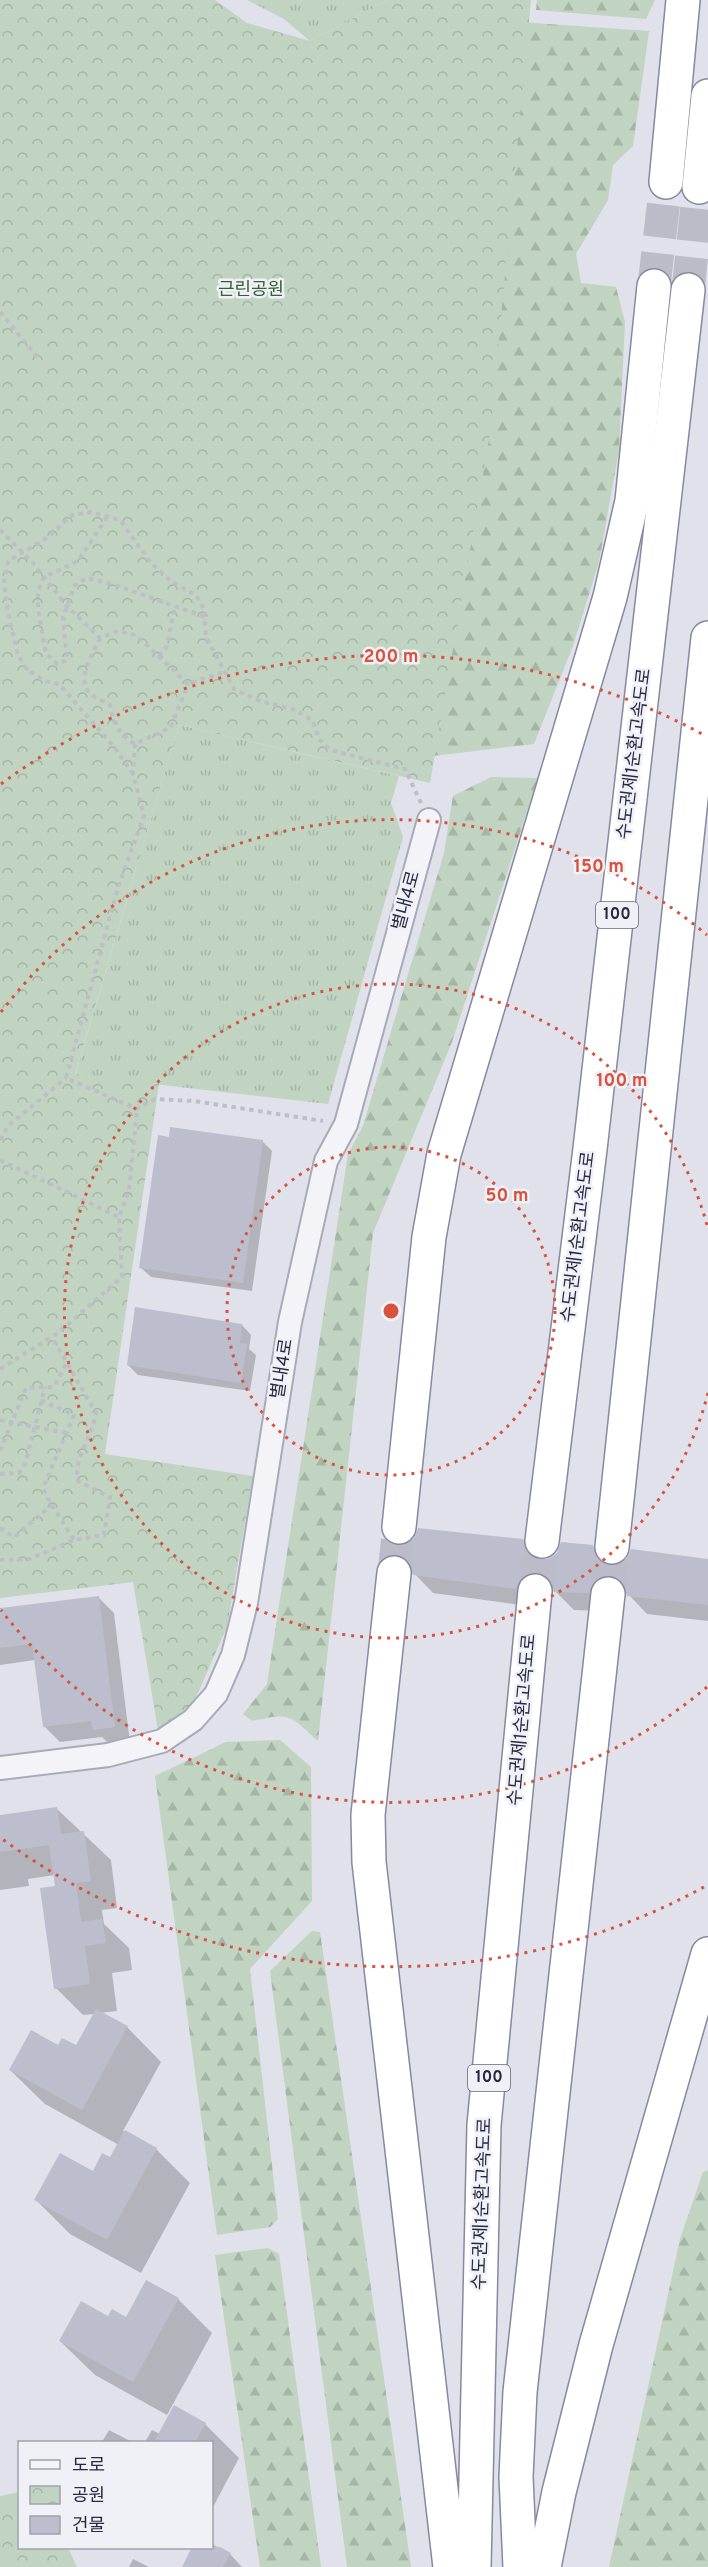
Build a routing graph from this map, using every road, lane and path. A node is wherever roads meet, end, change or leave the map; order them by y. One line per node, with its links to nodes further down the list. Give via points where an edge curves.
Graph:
1 (683, 0): 3 (highway)
2 (708, 96): 4 (highway)
3 (666, 182)
4 (699, 187)
5 (654, 286): 42 (highway, via 632,501 624,540 444,1154 435,1197)
6 (688, 290): 45 (highway, 수도권제1순환고속도로 / 100)
7 (0, 312): 8 (path)
8 (39, 359)
9 (107, 517): 11 (path, via 92,512 72,515 47,538); 12 (path, via 78,561); 15 (path, via 120,520 151,563 172,582 196,595)
10 (0, 530): 11 (path)
11 (22, 552): 12 (path); 22 (path, via 8,561 4,582 18,655 27,670 59,684)
12 (44, 577): 13 (path); 13 (path, via 38,591 38,609 46,653 57,664 67,660 63,617)
13 (66, 605): 14 (path, via 75,585 87,578); 16 (path)
14 (175, 606): 15 (path); 18 (path, via 167,646)
15 (205, 617): 19 (path, via 206,637)
16 (100, 638): 18 (path, via 118,632 136,635); 21 (path, via 84,682 89,693 110,705 118,728)
17 (708, 638): 46 (highway)
18 (159, 656): 20 (path)
19 (223, 672): 20 (path); 23 (path, via 234,689 260,701 296,710 313,721 319,739 330,750 405,769)
20 (188, 684): 21 (path, via 171,727)
21 (135, 744): 22 (path)
22 (133, 774): 24 (path, via 144,816 118,887)
23 (429, 820): 26 (street, 별내4로)
24 (66, 1078): 25 (path); 27 (path, via 8,1126)
25 (137, 1109): 26 (path, via 155,1099 194,1101); 29 (path, via 129,1191)
26 (346, 1124): 51 (street, 별내4로, via 326,1161 290,1322 246,1603 233,1655 216,1694 192,1720 162,1741 108,1755)
27 (0, 1140)
28 (0, 1160): 29 (path)
29 (120, 1217): 30 (path, via 122,1277)
30 (52, 1337): 31 (path); 32 (path)
31 (67, 1362): 33 (path, via 54,1387); 44 (path, via 96,1413 76,1470 78,1481 110,1497 104,1535)
32 (0, 1369)
33 (45, 1387): 34 (path); 36 (path, via 26,1388)
34 (41, 1400): 37 (path); 38 (path, via 74,1415)
35 (0, 1420): 36 (path)
36 (11, 1422): 37 (path); 39 (path)
37 (35, 1427): 38 (path); 40 (path, via 19,1473)
38 (66, 1433): 41 (path, via 43,1488)
39 (0, 1451)
40 (0, 1474)
41 (52, 1505): 43 (path, via 14,1537); 44 (path)
42 (399, 1527)
43 (0, 1528)
44 (74, 1540): 47 (path, via 30,1559)
45 (542, 1541)
46 (612, 1547)
47 (0, 1560)
48 (394, 1573): 53 (highway, via 368,1815 369,1862)
49 (536, 1591): 54 (highway, 수도권제1순환고속도로 / 100, via 484,2125)
50 (608, 1594): 55 (highway, via 520,2392 516,2477)
51 (0, 1768)
52 (708, 1954): 56 (highway, via 596,2346)
53 (450, 2567)
54 (474, 2567)
55 (520, 2567)
56 (544, 2567)

